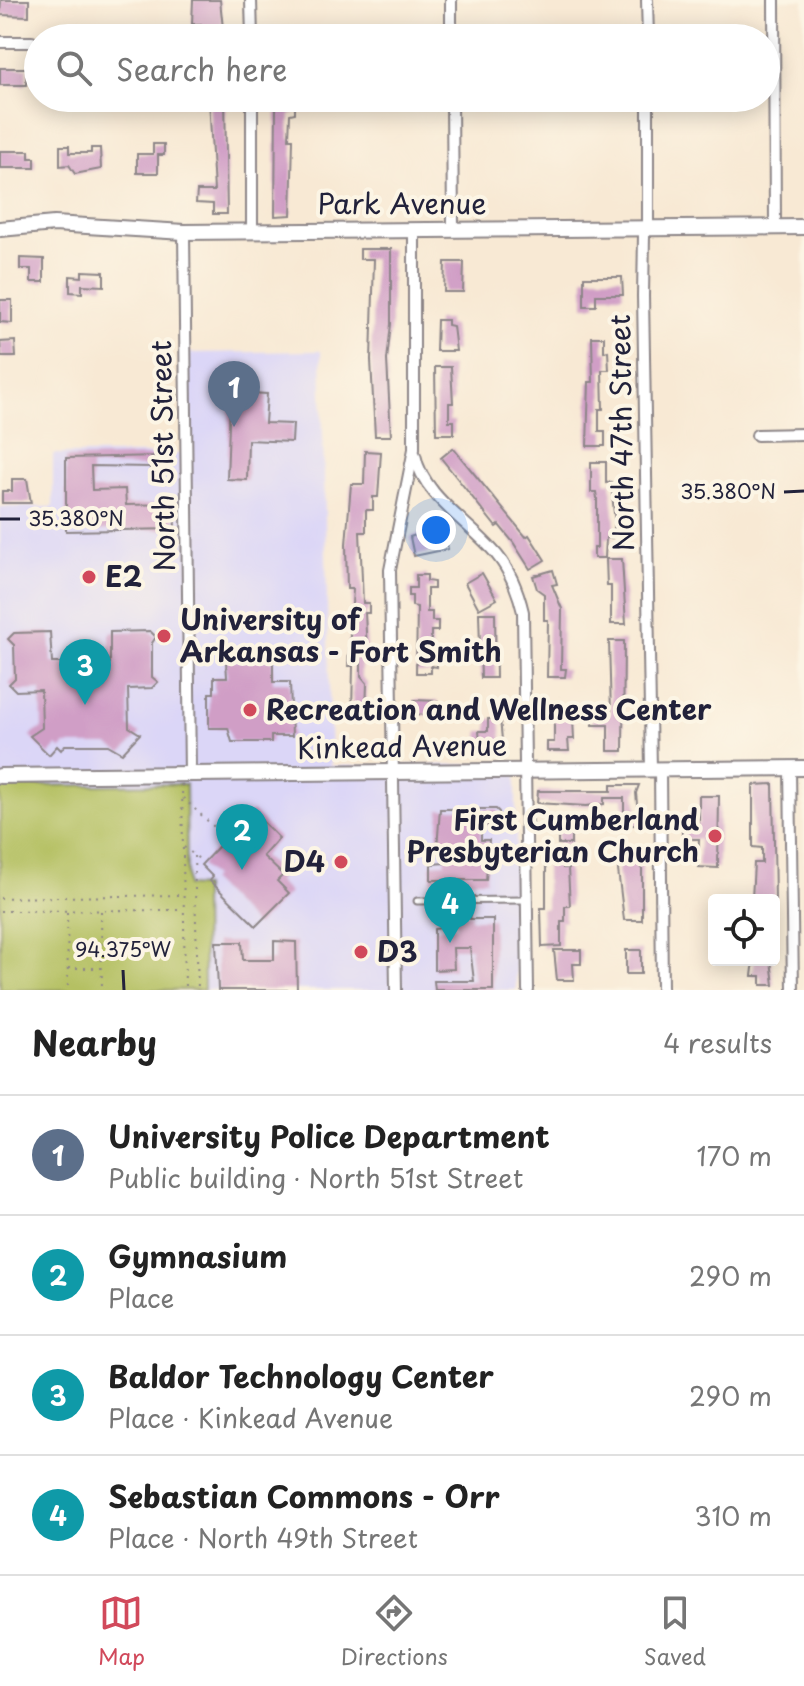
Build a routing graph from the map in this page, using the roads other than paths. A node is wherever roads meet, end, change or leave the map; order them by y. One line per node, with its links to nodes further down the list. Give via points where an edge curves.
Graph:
1 (251, 0): 5 (street)
2 (451, 0): 6 (street)
3 (647, 0): 7 (street)
4 (774, 0): 8 (street)
5 (252, 24)
6 (451, 24)
7 (648, 24)
8 (774, 24)
9 (0, 42): 10 (street)
10 (24, 42)
11 (252, 112): 21 (street)
12 (452, 112): 20 (street)
13 (648, 112): 17 (street, North 47th Street)
14 (774, 112): 15 (street)
15 (775, 227): 16 (street, Park Avenue); 17 (street, Park Avenue)
16 (804, 227)
17 (646, 228): 20 (street, Park Avenue); 27 (street, North 47th Street, via 643,296)
18 (0, 229): 22 (street, Park Avenue, via 54,224)
19 (414, 230): 20 (street, Park Avenue); 21 (street, Park Avenue); 25 (street)
20 (453, 230)
21 (252, 231): 22 (street, Park Avenue)
22 (184, 232): 31 (street, North 51st Street)
23 (804, 434): 24 (street)
24 (757, 435)
25 (414, 449): 28 (street, via 424,479 496,553 519,595); 29 (street, via 390,570)
26 (797, 768): 27 (street, Kinkead Avenue); 37 (street)
27 (655, 770): 28 (street, Kinkead Avenue); 36 (street, North 47th Street)
28 (526, 771): 29 (street, Kinkead Avenue); 32 (street)
29 (393, 774): 31 (street, Kinkead Avenue); 34 (street)
30 (0, 776): 31 (street, Kinkead Avenue)
31 (186, 779)
32 (527, 900): 33 (lane); 35 (street)
33 (417, 901)
34 (396, 990)
35 (528, 990)
36 (662, 990)
37 (793, 990)

